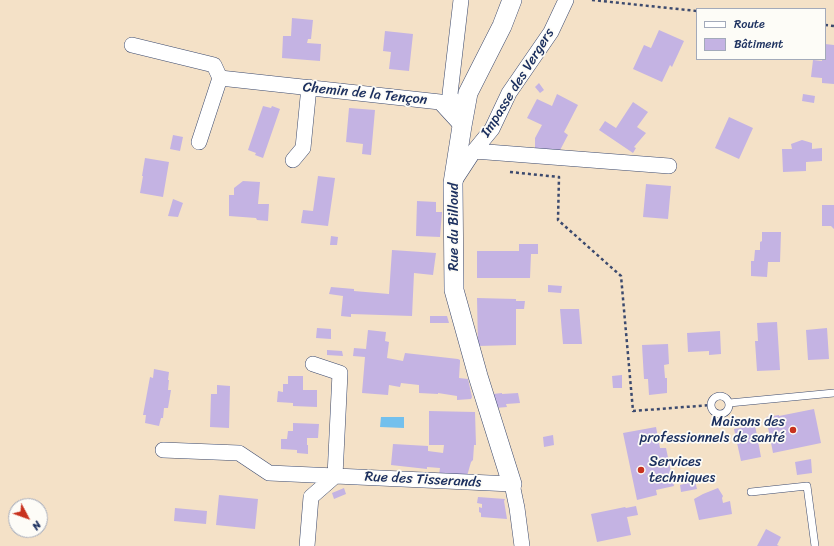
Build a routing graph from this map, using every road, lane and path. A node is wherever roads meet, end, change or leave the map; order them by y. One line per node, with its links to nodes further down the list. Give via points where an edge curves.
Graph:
1 (460, 0): 9 (street, via 450,94)
2 (512, 0): 9 (street, Rue du Billoud, via 468,94)
3 (566, 0): 11 (street, Impasse des Vergers, via 551,32 509,93 492,130)
4 (592, 0): 5 (path)
5 (696, 11)
6 (132, 45): 7 (street, via 214,65)
7 (220, 78): 8 (street, Chemin de la Tençon); 10 (street)
8 (309, 88): 9 (street, Chemin de la Tençon, via 440,102); 12 (street, via 303,148)
9 (462, 126): 15 (street, Rue du Billoud)
10 (199, 142)
11 (474, 151): 13 (street); 15 (street, Impasse des Vergers)
12 (293, 160)
13 (669, 166)
14 (503, 171): 19 (path, via 559,177 558,220 621,276 632,411)
15 (453, 183): 22 (street, Rue du Billoud, via 454,290)
16 (313, 364): 21 (street, via 340,373)
17 (834, 393): 18 (lane)
18 (729, 403): 19 (lane, via 726,398 717,396); 19 (lane, via 728,410 723,414 715,413)
19 (711, 405)
20 (163, 450): 21 (street, Rue des Tisserands, via 239,454 269,472)
21 (335, 476): 22 (street, Rue des Tisserands); 24 (street, via 311,497)
22 (512, 484): 25 (street)
23 (751, 492): 26 (lane, via 807,486)
24 (307, 546)
25 (522, 546)
26 (815, 546)

